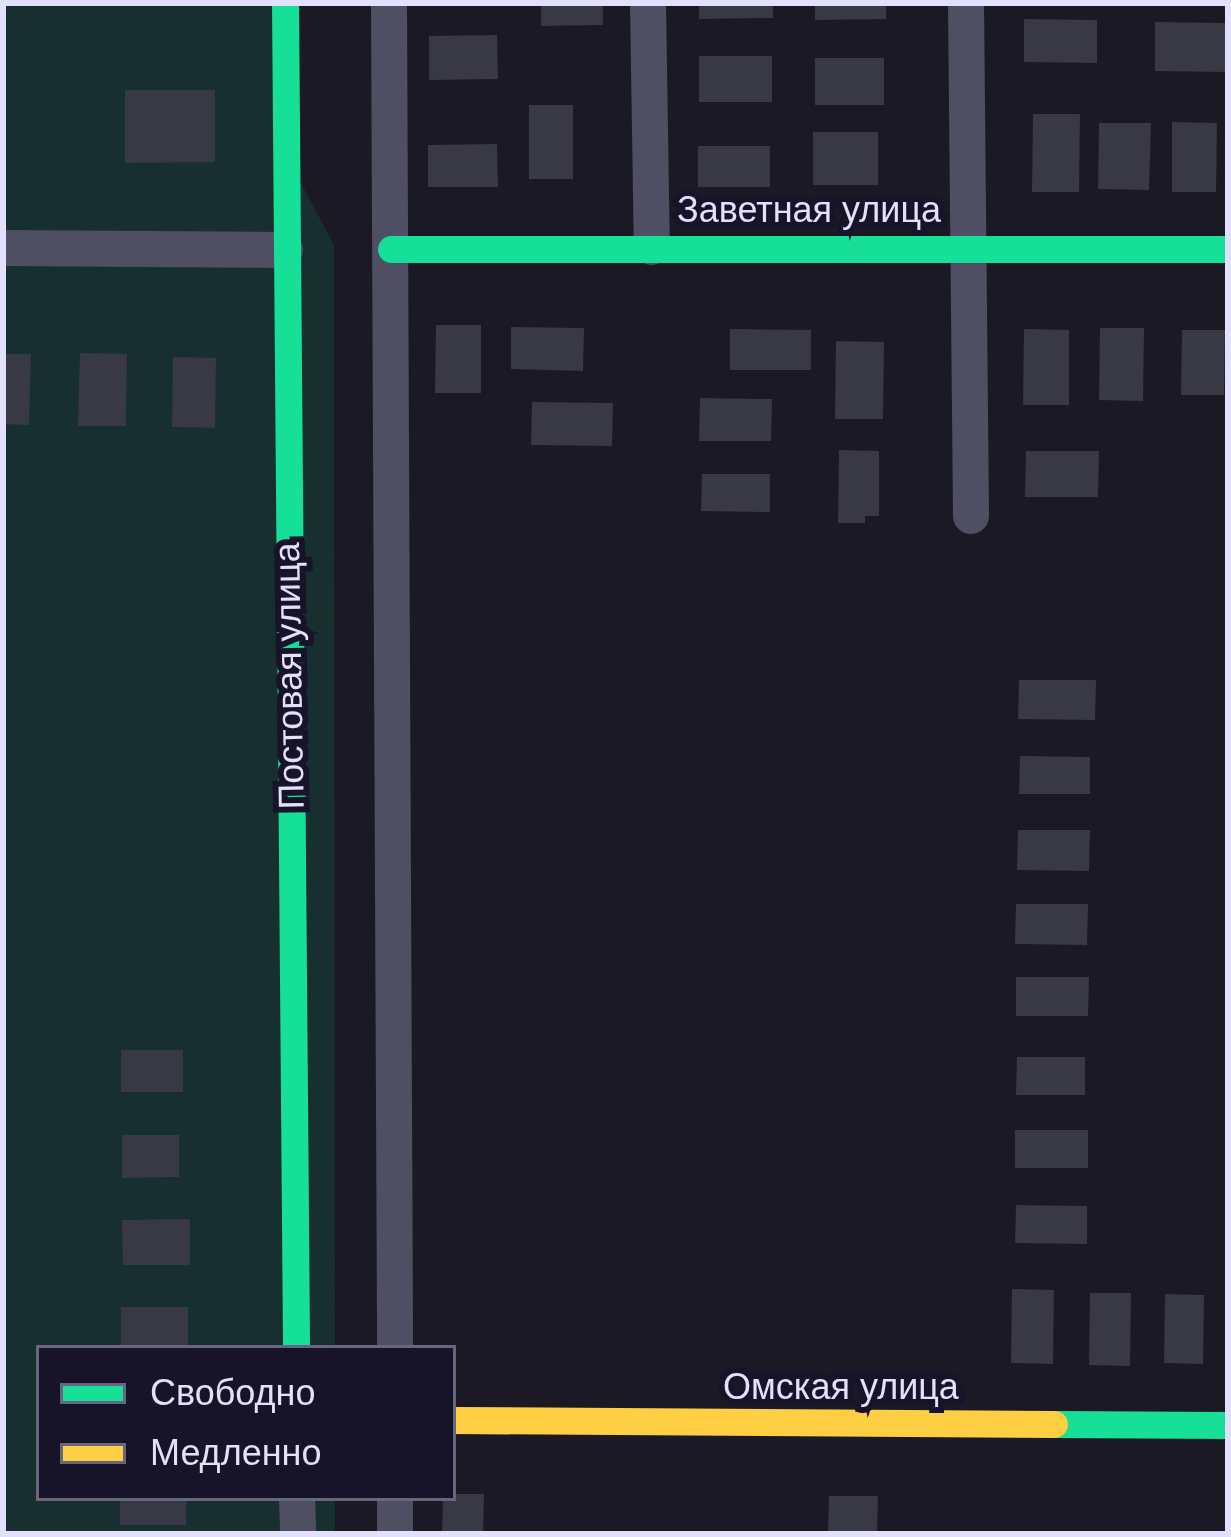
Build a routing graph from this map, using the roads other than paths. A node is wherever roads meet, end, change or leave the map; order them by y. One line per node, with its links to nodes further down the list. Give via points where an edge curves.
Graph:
1 (285, 3): 9 (street, Постовая улица)
2 (389, 3): 8 (street)
3 (648, 3): 6 (street)
4 (966, 3): 5 (street)
5 (967, 246): 6 (street, Заветная улица); 10 (street, Заветная улица); 11 (street)
6 (652, 247): 8 (street, Заветная улица)
7 (3, 248): 9 (street)
8 (391, 249): 13 (street)
9 (285, 250): 12 (street, Постовая улица)
10 (1228, 250)
11 (970, 516)
12 (296, 1345)
13 (394, 1345)
14 (456, 1420): 15 (street, Омская улица)
15 (1228, 1425)
16 (297, 1501): 18 (street)
17 (394, 1501): 19 (street)
18 (298, 1534)
19 (394, 1534)

